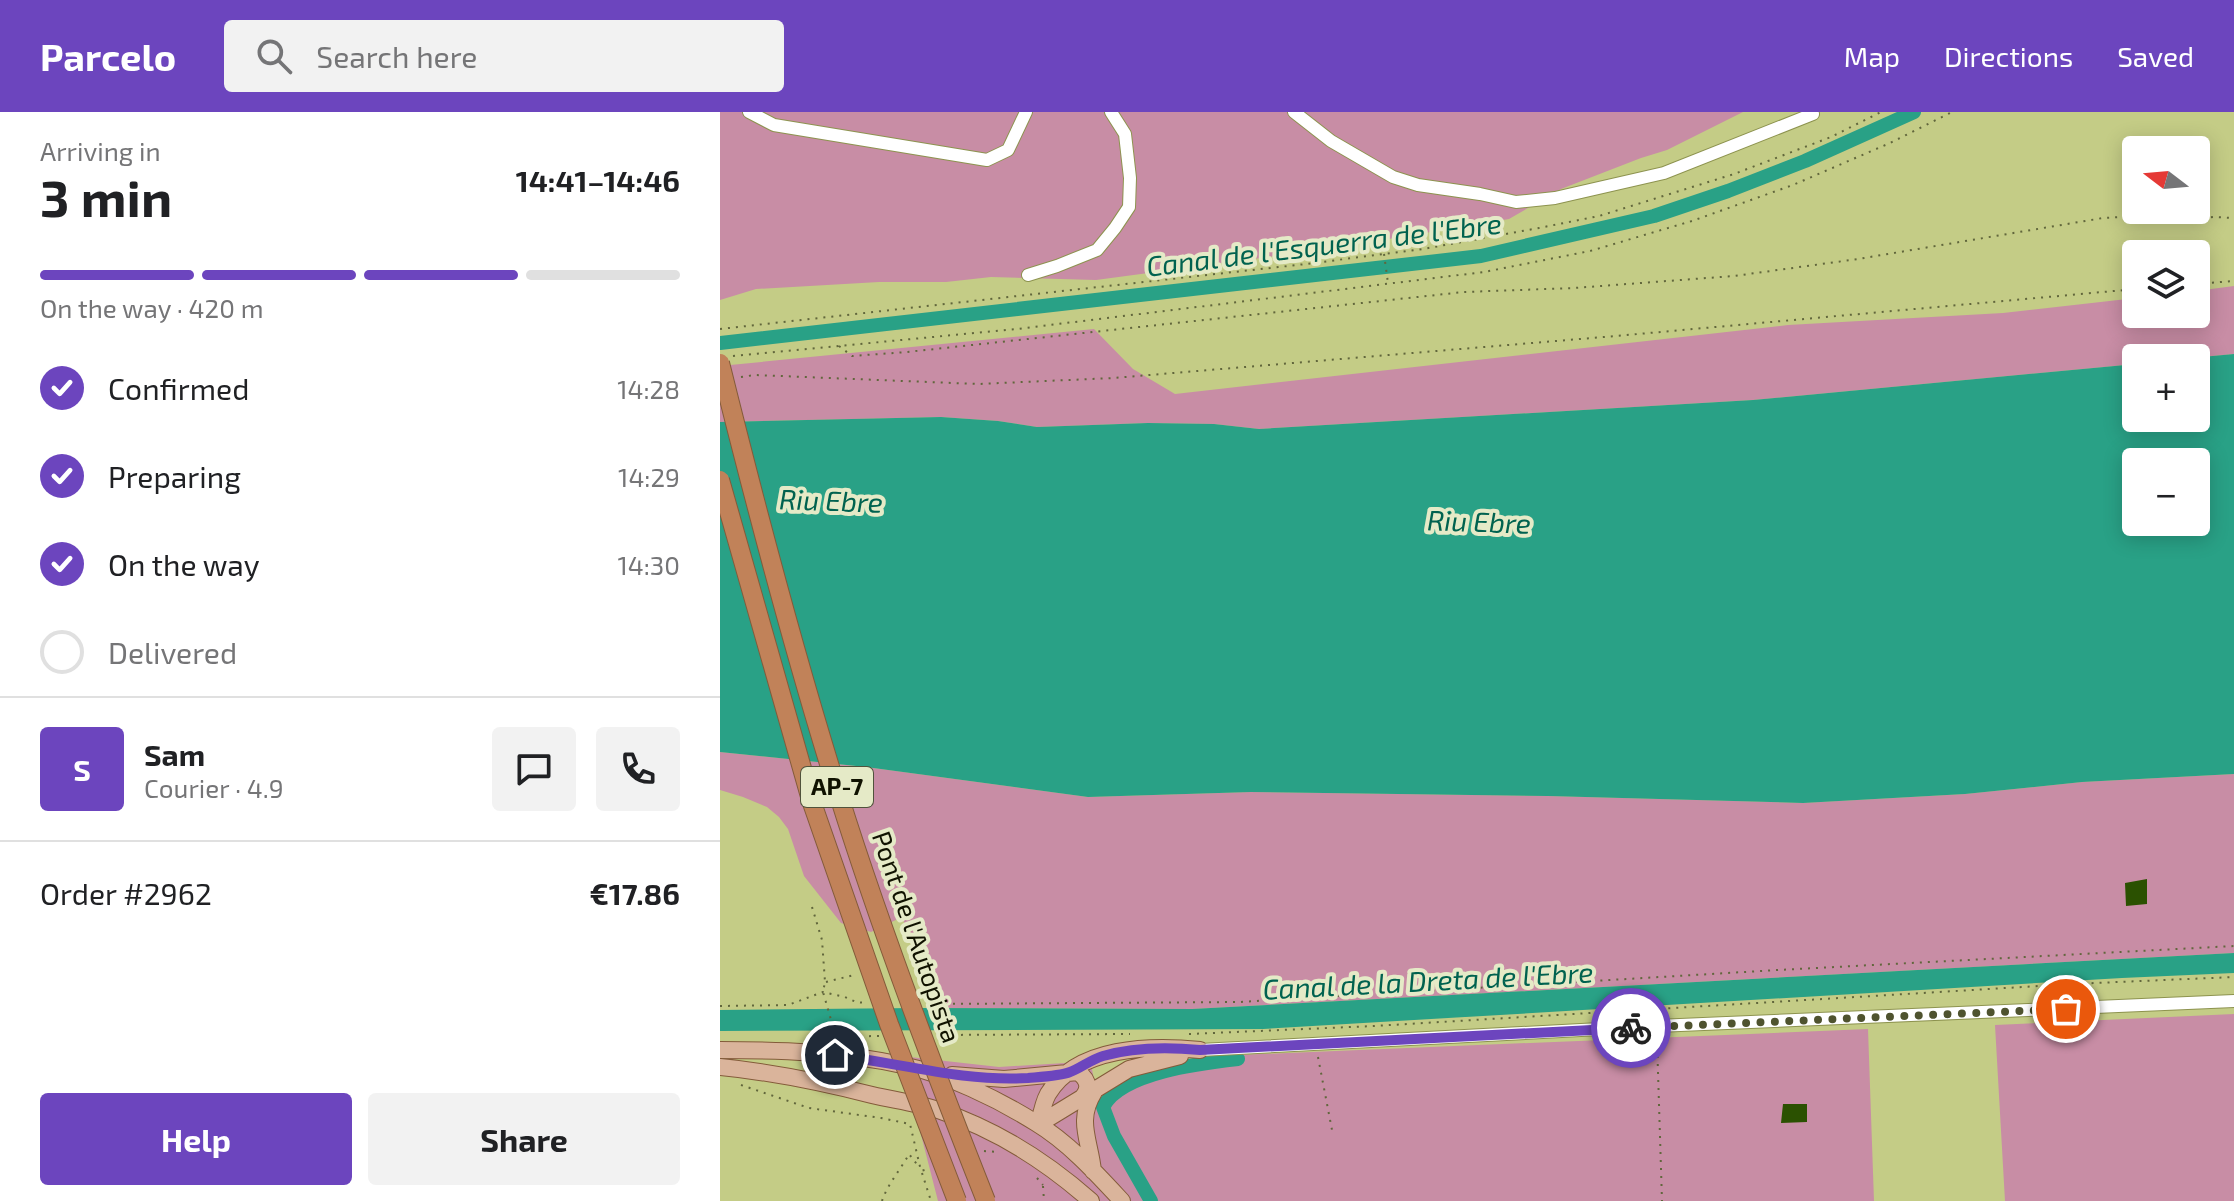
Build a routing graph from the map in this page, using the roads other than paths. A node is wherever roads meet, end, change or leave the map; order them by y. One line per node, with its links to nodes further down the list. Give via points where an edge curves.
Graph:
1 (749, 112): 2 (street, via 774,125 987,160 1008,150)
2 (1026, 112)
3 (1111, 112): 6 (street, via 1125,134 1129,207 1097,250)
4 (1294, 112): 5 (street, via 1393,177 1516,202 1664,173)
5 (1813, 114)
6 (1028, 275)
7 (726, 370): 20 (highway, Pont de l'Autopista / AP-7, bridge, via 747,472 839,796 914,1015)
8 (720, 480): 19 (highway, Pont de l'Autopista / AP-7, bridge, via 811,800)
9 (2234, 1001): 11 (street)
10 (720, 1050): 13 (main road, via 816,1053)
11 (1200, 1050): 14 (main road, via 1126,1051 1093,1059); 15 (main road, via 1129,1069)
12 (720, 1067): 21 (main road, via 830,1084 936,1110 990,1131 1050,1167)
13 (923, 1071): 14 (main road, via 1004,1079); 17 (main road)
14 (1070, 1072): 16 (main road, via 1078,1072 1088,1083); 17 (main road, via 1047,1095)
15 (1104, 1083): 16 (main road); 18 (main road, via 1092,1094 1084,1118)
16 (1080, 1100): 17 (main road)
17 (1039, 1124): 18 (main road)
18 (1093, 1171): 22 (main road)
19 (957, 1201)
20 (986, 1201)
21 (1091, 1201)
22 (1122, 1201)

